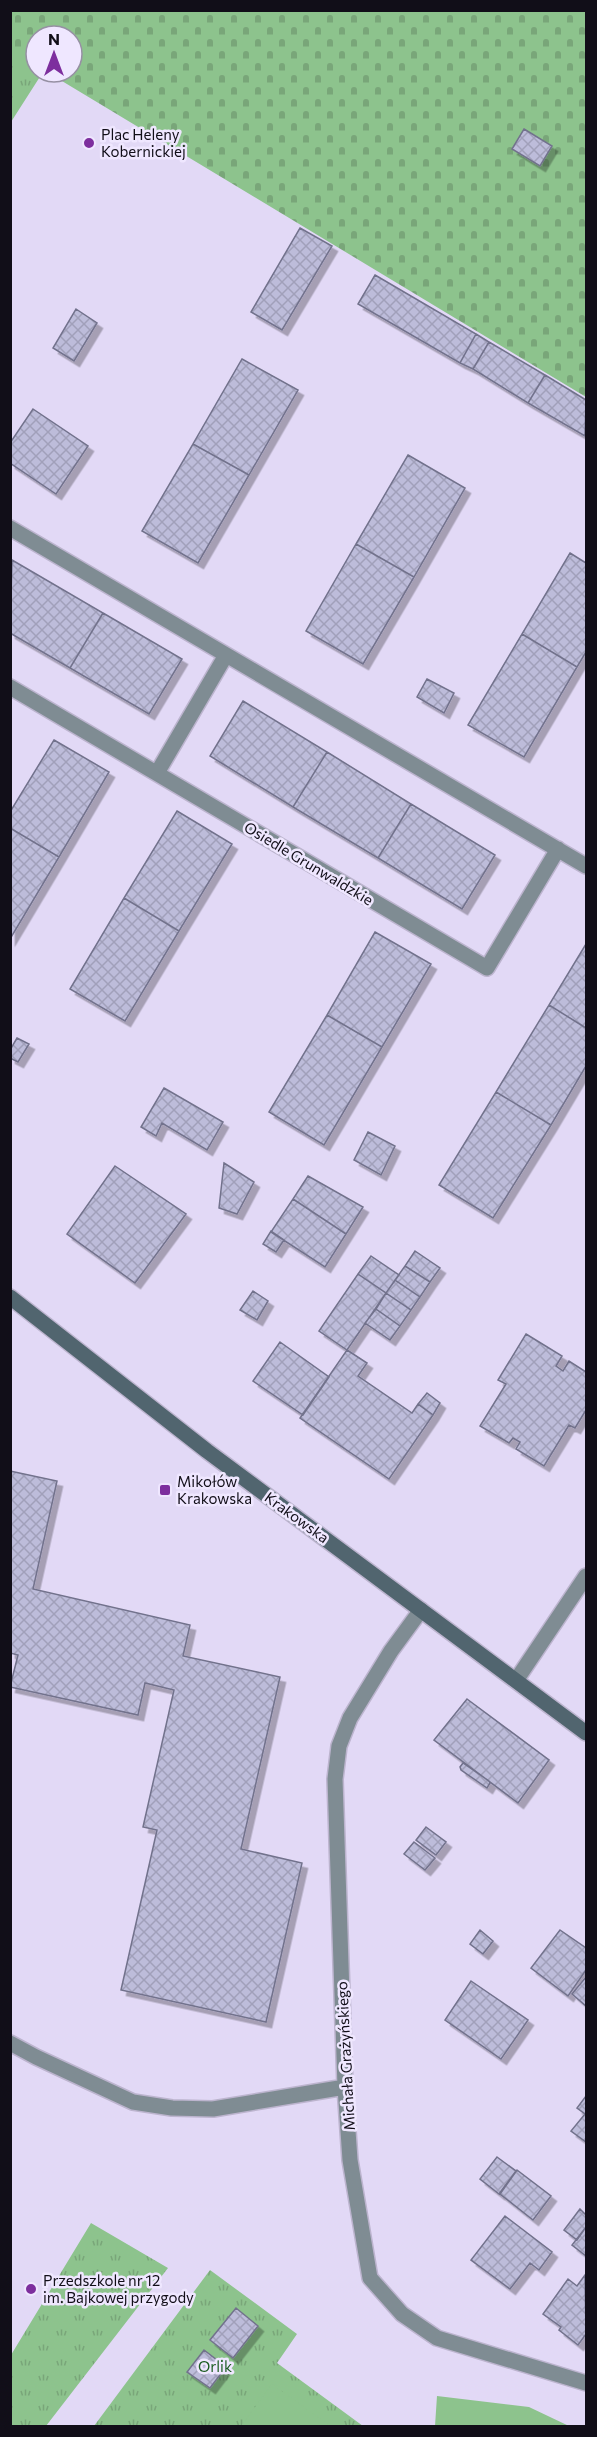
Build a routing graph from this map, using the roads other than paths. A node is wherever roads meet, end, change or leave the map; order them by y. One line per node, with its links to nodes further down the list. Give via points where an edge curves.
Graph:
1 (10, 528): 2 (street)
2 (226, 655): 4 (street); 5 (street)
3 (10, 687): 4 (street, Osiedle Grunwaldzkie)
4 (157, 773): 5 (street, Osiedle Grunwaldzkie, via 488,968)
5 (558, 849): 6 (street)
6 (586, 866)
7 (10, 1297): 9 (street, Krakowska, via 207,1451)
8 (586, 1576): 10 (street)
9 (421, 1610): 10 (street, Krakowska); 13 (street, Michała Grażyńskiego, via 350,1718 339,1746 335,1779)
10 (517, 1679): 11 (street, Krakowska)
11 (586, 1733)
12 (10, 2043): 13 (street, via 133,2102 172,2108 213,2109)
13 (345, 2087): 14 (street, Michała Grażyńskiego, via 350,2160 370,2278 402,2314 437,2338)
14 (586, 2383)

